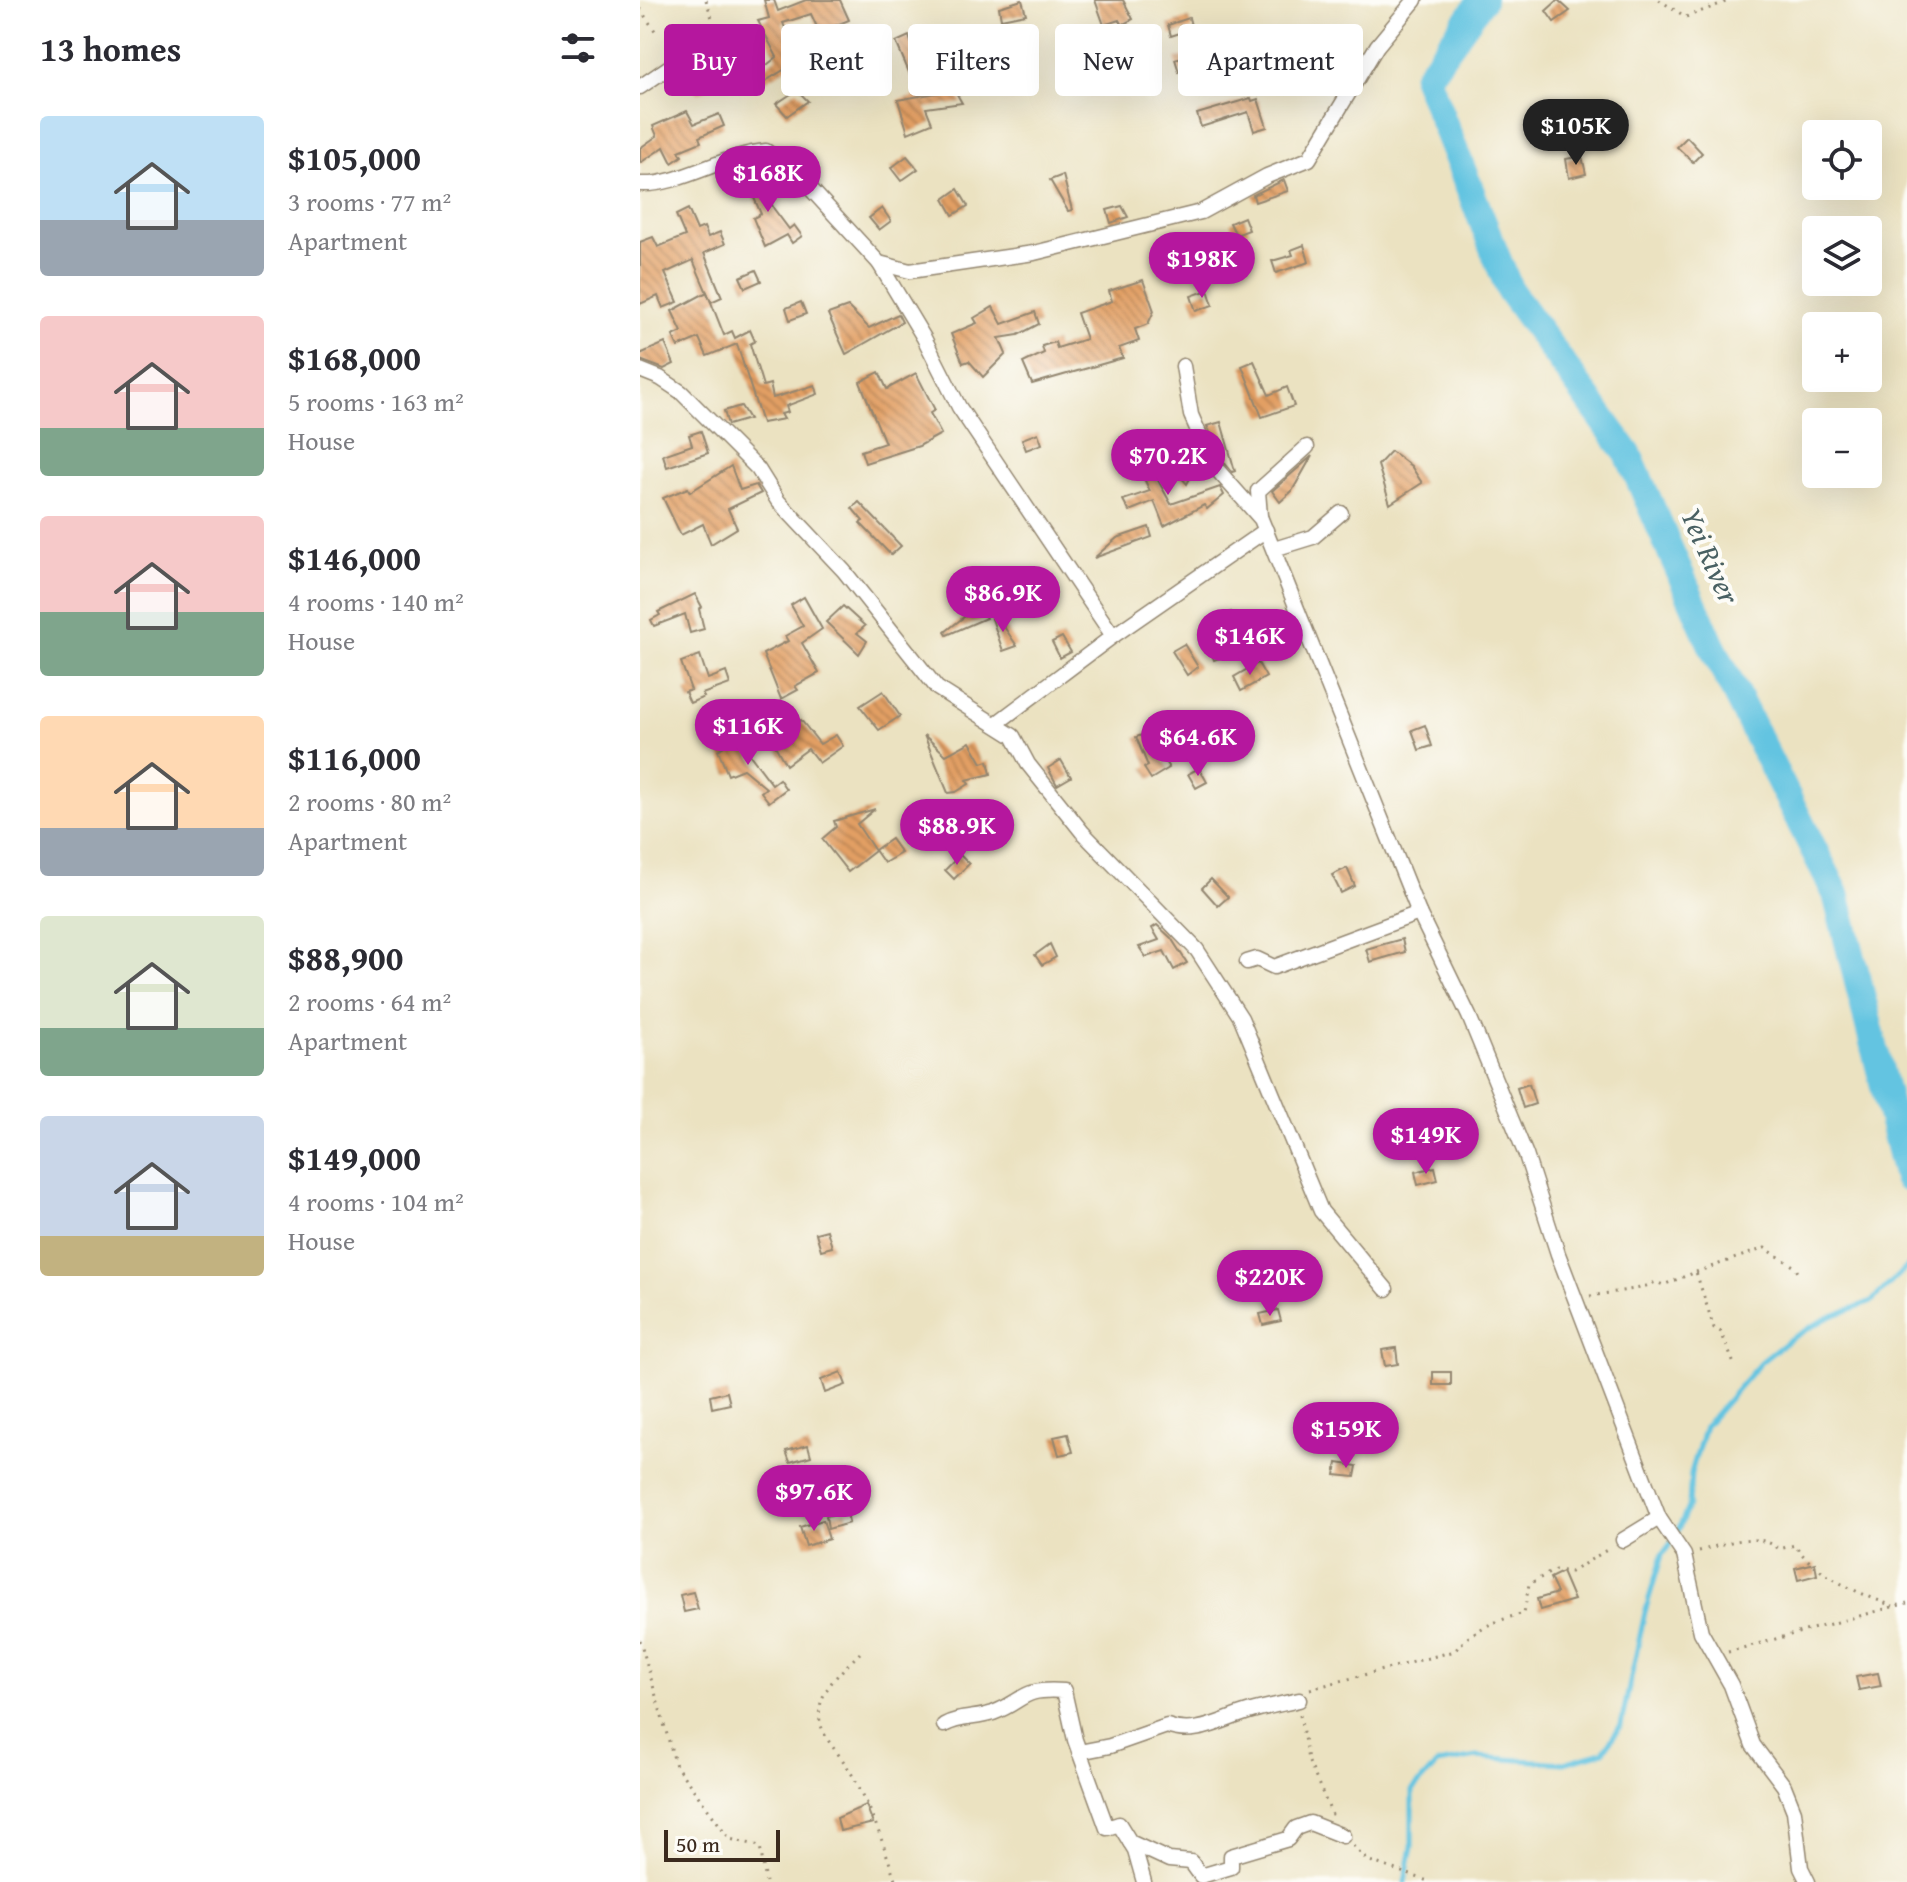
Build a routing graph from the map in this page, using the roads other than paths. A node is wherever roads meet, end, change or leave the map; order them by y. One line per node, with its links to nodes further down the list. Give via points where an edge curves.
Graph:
1 (1415, 0): 5 (street, via 1377,46 1309,159 1201,212 1034,253 910,271)
2 (664, 71): 3 (street)
3 (640, 87)
4 (640, 184): 5 (street, via 659,185 718,160 766,151 799,176)
5 (879, 263): 12 (street, via 959,407)
6 (1183, 366): 10 (street, via 1191,415 1213,465)
7 (640, 370): 13 (street, via 681,392 758,469 778,501 844,571 937,688)
8 (1307, 447): 10 (street, via 1258,491)
9 (1341, 513): 11 (street, via 1313,537)
10 (1263, 524): 11 (street); 12 (street)
11 (1274, 549): 14 (street)
12 (1113, 636): 13 (street)
13 (997, 723): 16 (street, via 1013,736 1028,764 1083,833 1197,950 1241,1018 1321,1211)
14 (1419, 913): 15 (street, via 1274,967 1257,959); 17 (street, via 1469,1016 1526,1155)
15 (1247, 962)
16 (1386, 1289)
17 (1659, 1518): 18 (street); 25 (street, via 1684,1555 1692,1600 1753,1745 1784,1786)
18 (1623, 1540)
19 (1299, 1700): 21 (street, via 1201,1729 1167,1726)
20 (944, 1725): 21 (street, via 995,1712 1038,1689 1064,1691)
21 (1079, 1752): 23 (street, via 1107,1828 1119,1824)
22 (1343, 1836): 23 (street, via 1310,1823 1296,1828 1288,1839 1231,1856 1231,1867 1201,1876 1191,1862 1169,1860)
23 (1129, 1842): 24 (street)
24 (1144, 1882)
25 (1808, 1882)

